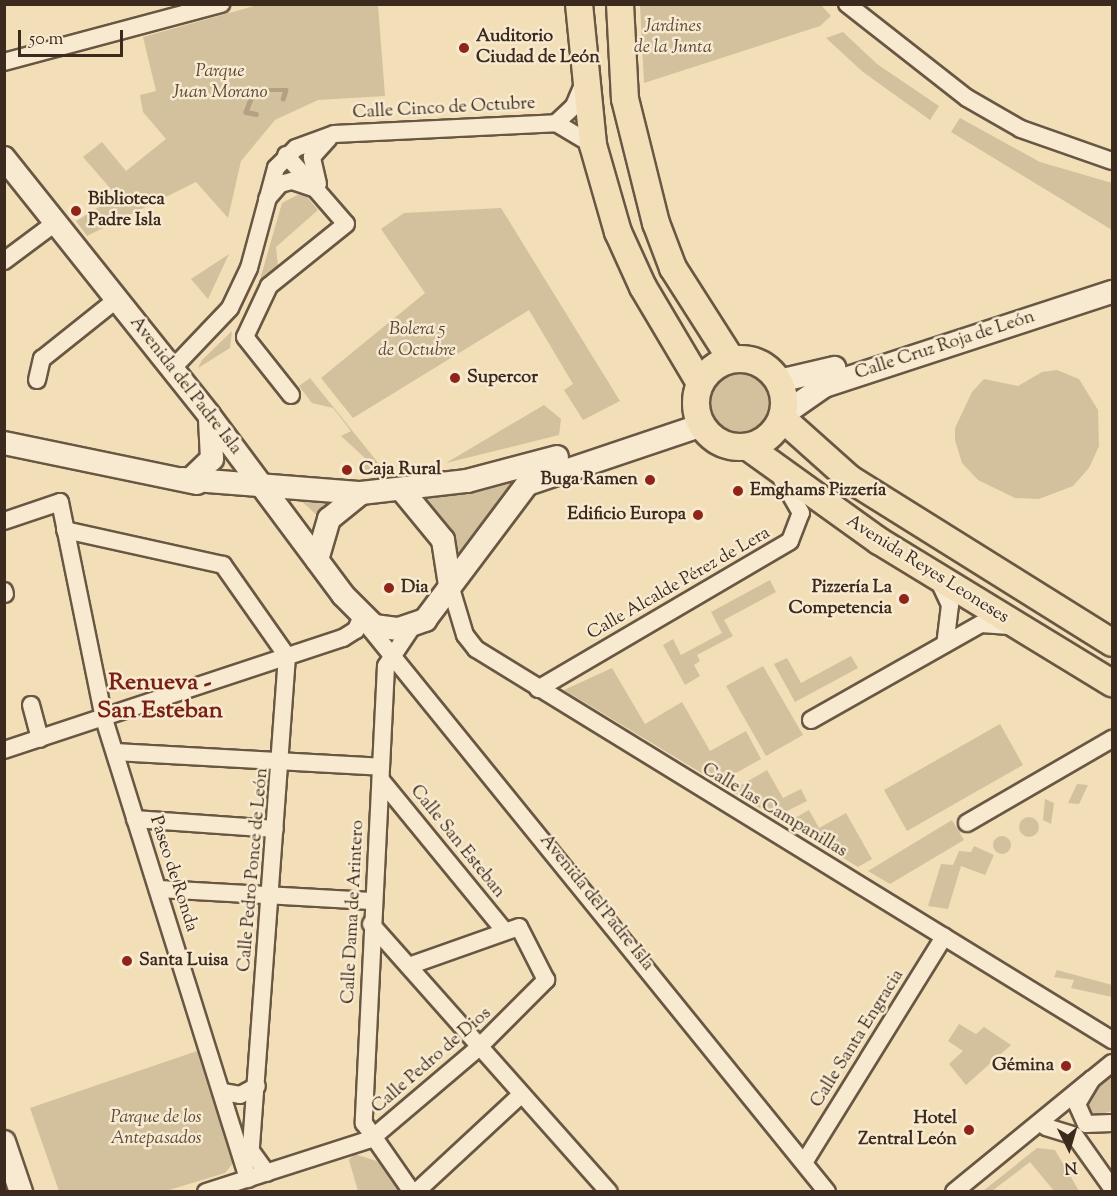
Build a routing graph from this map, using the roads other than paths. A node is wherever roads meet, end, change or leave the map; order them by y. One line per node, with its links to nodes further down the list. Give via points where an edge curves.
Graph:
1 (221, 4): 5 (street)
2 (579, 4): 6 (main road)
3 (620, 4): 20 (main road, via 625,99 656,223 673,268)
4 (847, 4): 12 (street, via 967,98 1021,129)
5 (4, 62)
6 (586, 79): 7 (street, Calle Cinco de Octubre, via 574,106); 9 (main road)
7 (556, 123): 8 (street, Calle Cinco de Octubre); 9 (street, Calle Cinco de Octubre)
8 (334, 135): 10 (street, Calle Cinco de Octubre); 13 (street, Calle Cinco de Octubre, via 312,157 311,169)
9 (593, 145): 24 (main road, via 623,243)
10 (286, 155): 13 (street, Calle Cinco de Octubre); 14 (street)
11 (4, 158): 15 (main road, Avenida del Padre Isla)
12 (1113, 161)
13 (321, 190): 14 (street, via 292,181 280,184); 25 (street, Calle Cinco de Octubre, via 346,224 269,286 245,337)
14 (267, 199): 21 (street, via 249,268 230,308)
15 (55, 223): 16 (street); 19 (main road, Avenida del Padre Isla)
16 (4, 261)
17 (1113, 278): 23 (main road, Calle Cruz Roja de León, via 811,375)
18 (1113, 292): 27 (main road, Calle Cruz Roja de León, via 824,386)
19 (116, 300): 21 (main road, Avenida del Padre Isla); 22 (street, via 42,359)
20 (731, 358): 23 (main road, via 758,362); 24 (main road)
21 (172, 369): 26 (main road, Avenida del Padre Isla)
22 (37, 380)
23 (779, 381): 27 (main road)
24 (700, 383): 28 (main road)
25 (291, 395)
26 (209, 415): 31 (main road, via 212,459); 32 (main road, Avenida del Padre Isla)
27 (783, 416): 30 (main road); 44 (main road, Avenida Reyes Leoneses, via 849,479)
28 (699, 418): 30 (main road, via 720,443); 33 (main road, via 506,472); 40 (main road, via 527,484)
29 (4, 443): 31 (main road)
30 (757, 454): 39 (main road, Avenida Reyes Leoneses, via 829,508); 49 (street, Calle Alcalde Pérez de Lera, via 801,513 790,541)
31 (187, 479): 32 (main road); 36 (main road, via 251,498)
32 (262, 487): 34 (main road); 36 (main road, Avenida del Padre Isla)
33 (401, 489): 34 (main road); 40 (main road, via 442,540)
34 (361, 493): 38 (main road, via 329,519)
35 (4, 521): 37 (street, Paseo de Ronda, via 60,502)
36 (286, 521): 38 (main road, Avenida del Padre Isla)
37 (65, 530): 47 (street, via 223,565); 51 (street, Paseo de Ronda)
38 (317, 560): 41 (main road, Avenida del Padre Isla)
39 (936, 574): 43 (main road, Avenida Reyes Leoneses); 45 (street, via 950,605)
40 (450, 585): 42 (main road, via 424,620); 49 (street, Calle las Campanillas, via 465,635 476,649)
41 (361, 618): 42 (main road, Avenida del Padre Isla, via 386,629); 46 (street, Avenida del Padre Isla); 47 (street, via 349,635)
42 (412, 627): 46 (street, Calle Dama de Arintero)
43 (1018, 627): 45 (street, via 981,624); 48 (main road, Avenida Reyes Leoneses)
44 (1113, 643)
45 (945, 644): 52 (street)
46 (392, 655): 58 (street, Calle Dama de Arintero, via 386,666); 83 (street, Avenida del Padre Isla)
47 (287, 656): 51 (street); 57 (street, Calle Pedro Ponce de León)
48 (1113, 683)
49 (538, 689): 67 (street, Calle las Campanillas)
50 (31, 705): 53 (street)
51 (104, 718): 53 (street); 56 (street, Paseo de Ronda)
52 (811, 720)
53 (40, 739): 55 (street)
54 (1113, 739): 60 (street)
55 (4, 750)
56 (115, 752): 57 (street); 59 (street, Paseo de Ronda)
57 (282, 762): 58 (street); 61 (street, Calle Pedro Ponce de León)
58 (381, 773): 64 (street, Calle Dama de Arintero); 66 (street, Calle San Esteban)
59 (135, 819): 61 (street); 62 (street, Paseo de Ronda)
60 (967, 823)
61 (275, 830): 63 (street, Calle Pedro Ponce de León)
62 (158, 889): 63 (street); 75 (street, Paseo de Ronda)
63 (270, 897): 64 (street); 74 (street, Calle Pedro Ponce de León)
64 (372, 901): 65 (street, Calle Dama de Arintero)
65 (371, 924): 68 (street); 81 (street, Calle Dama de Arintero, via 364,1123)
66 (511, 928): 68 (street); 69 (street, Calle San Esteban, via 545,971)
67 (944, 938): 70 (street, Calle las Campanillas); 83 (street, Calle Santa Engracia)
68 (409, 966): 71 (street)
69 (539, 992): 71 (street, Calle Pedro de Dios)
70 (1113, 1040)
71 (481, 1046): 76 (street); 81 (street, Calle Pedro de Dios)
72 (1113, 1063): 73 (street)
73 (1092, 1079): 77 (street, via 1077,1104); 80 (street)
74 (257, 1086): 75 (street, via 240,1095); 84 (street, Calle Pedro Ponce de León, via 251,1151)
75 (223, 1092): 85 (street, Paseo de Ronda)
76 (522, 1094): 90 (street); 91 (street)
77 (1086, 1124): 78 (street); 79 (street)
78 (1110, 1124): 86 (street, via 1099,1143)
79 (1046, 1127): 80 (street); 86 (street, via 1075,1136)
80 (1027, 1132): 92 (street)
81 (371, 1139): 84 (street, Calle Pedro de Dios); 90 (street, Calle Dama de Arintero)
82 (4, 1142): 88 (main road)
83 (804, 1161): 87 (street, Avenida del Padre Isla)
84 (267, 1173): 85 (street, Calle Pedro de Dios)
85 (248, 1179): 89 (street, Calle Pedro de Dios)
86 (1108, 1181)
87 (820, 1189)
88 (21, 1191)
89 (206, 1191)
90 (414, 1191)
91 (609, 1191)
92 (954, 1191)

